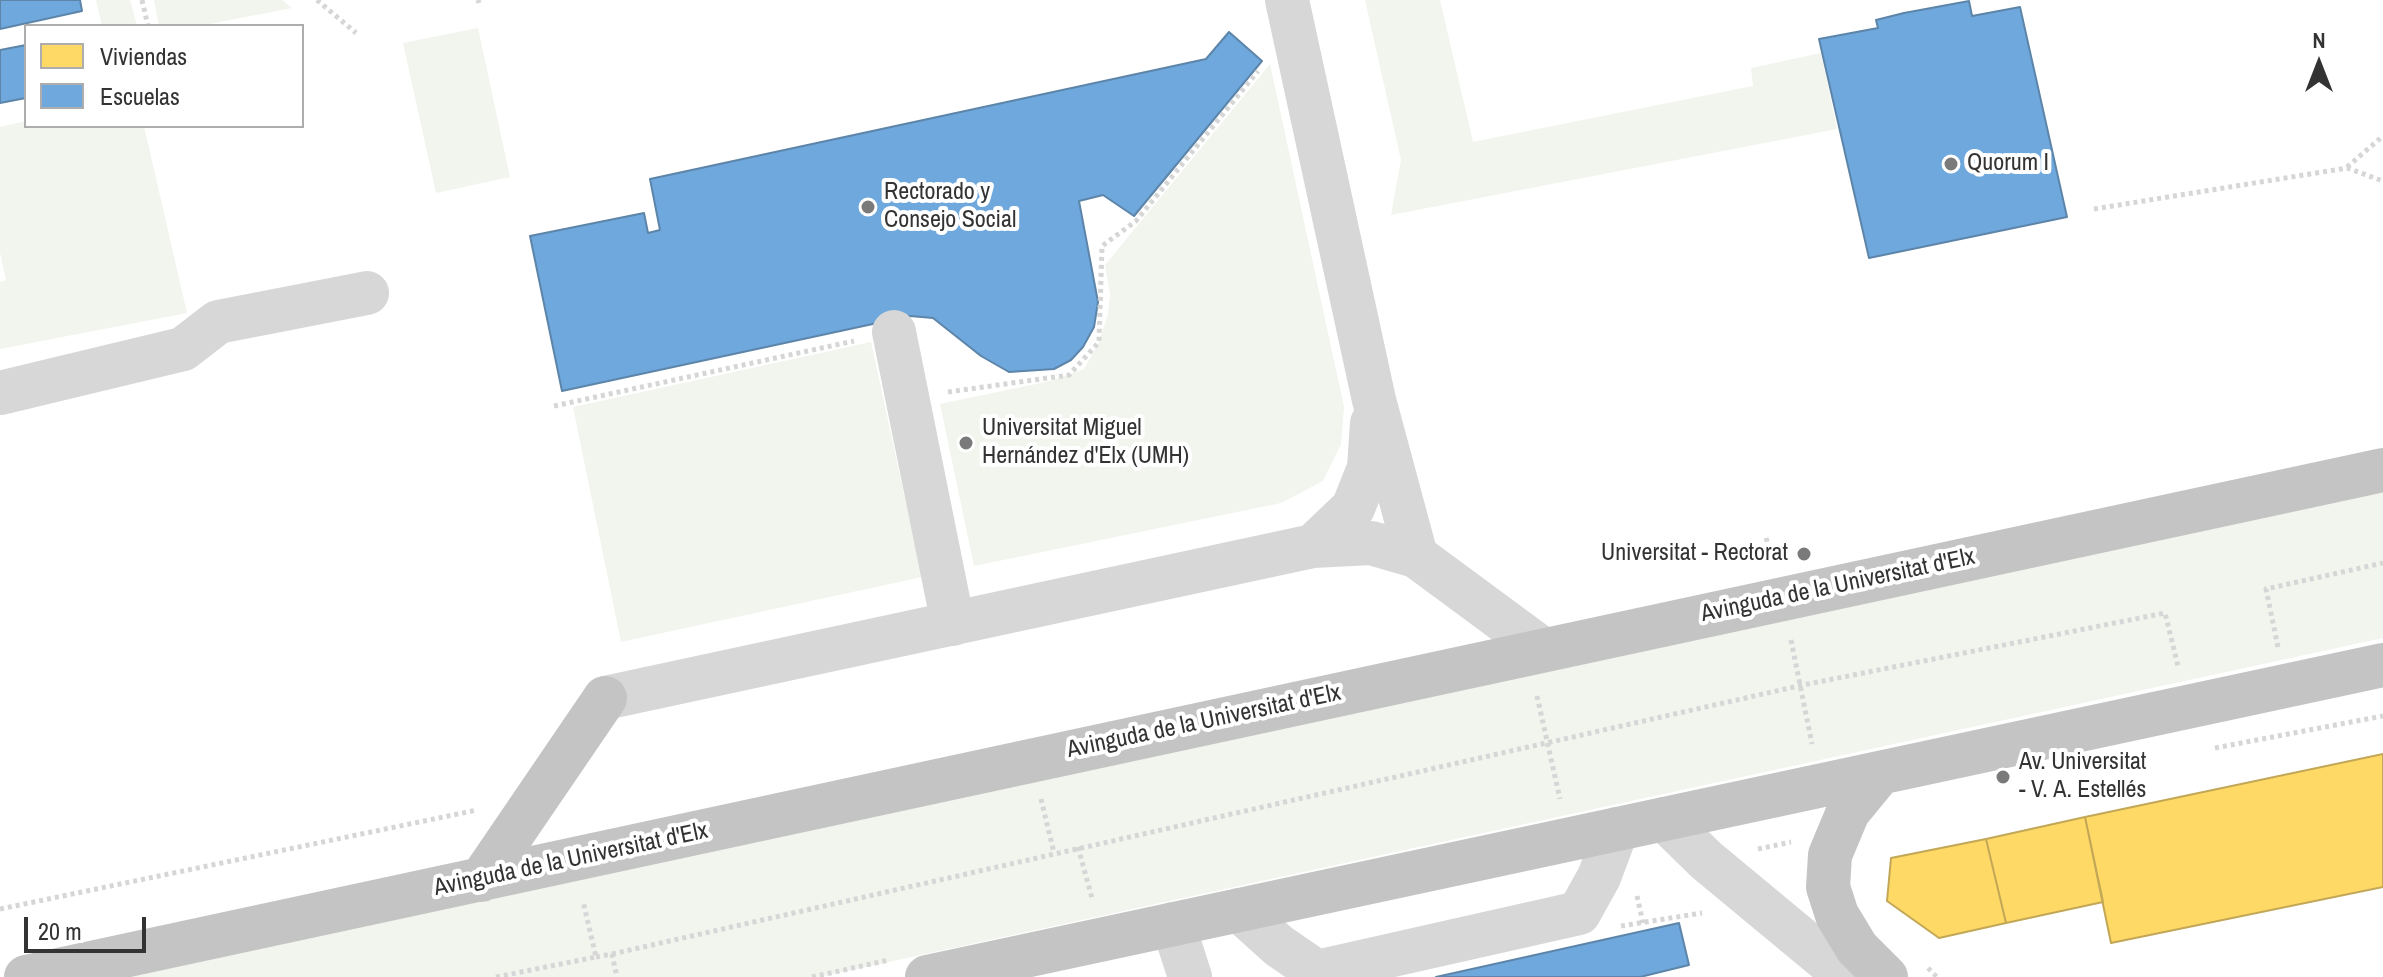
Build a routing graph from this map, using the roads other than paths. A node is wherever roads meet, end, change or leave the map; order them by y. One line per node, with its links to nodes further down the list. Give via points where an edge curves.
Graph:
1 (1287, 0): 5 (street)
2 (367, 293): 4 (street, via 218,322 183,349)
3 (894, 332): 9 (street)
4 (0, 393)
5 (1374, 400): 7 (street, via 1369,468 1353,508); 8 (street)
6 (2383, 470): 11 (highway, Avinguda de la Universitat d'Elx)
7 (1313, 546): 8 (street, via 1371,543); 9 (street)
8 (1416, 556): 11 (street)
9 (953, 624): 12 (street)
10 (2383, 665): 13 (highway)
11 (1538, 668): 16 (highway, Avinguda de la Universitat d'Elx)
12 (605, 698): 16 (highway)
13 (1880, 773): 14 (highway); 23 (highway, via 1848,812 1830,855 1828,887 1857,948)
14 (1664, 819): 15 (highway); 22 (street)
15 (1617, 829): 17 (highway); 17 (street, via 1579,913 1317,972)
16 (481, 880): 19 (highway, Avinguda de la Universitat d'Elx)
17 (1239, 910): 18 (highway)
18 (1173, 924): 20 (highway); 21 (street)
19 (26, 977)
20 (927, 977)
21 (1190, 977)
22 (1847, 977)
23 (1886, 977)

